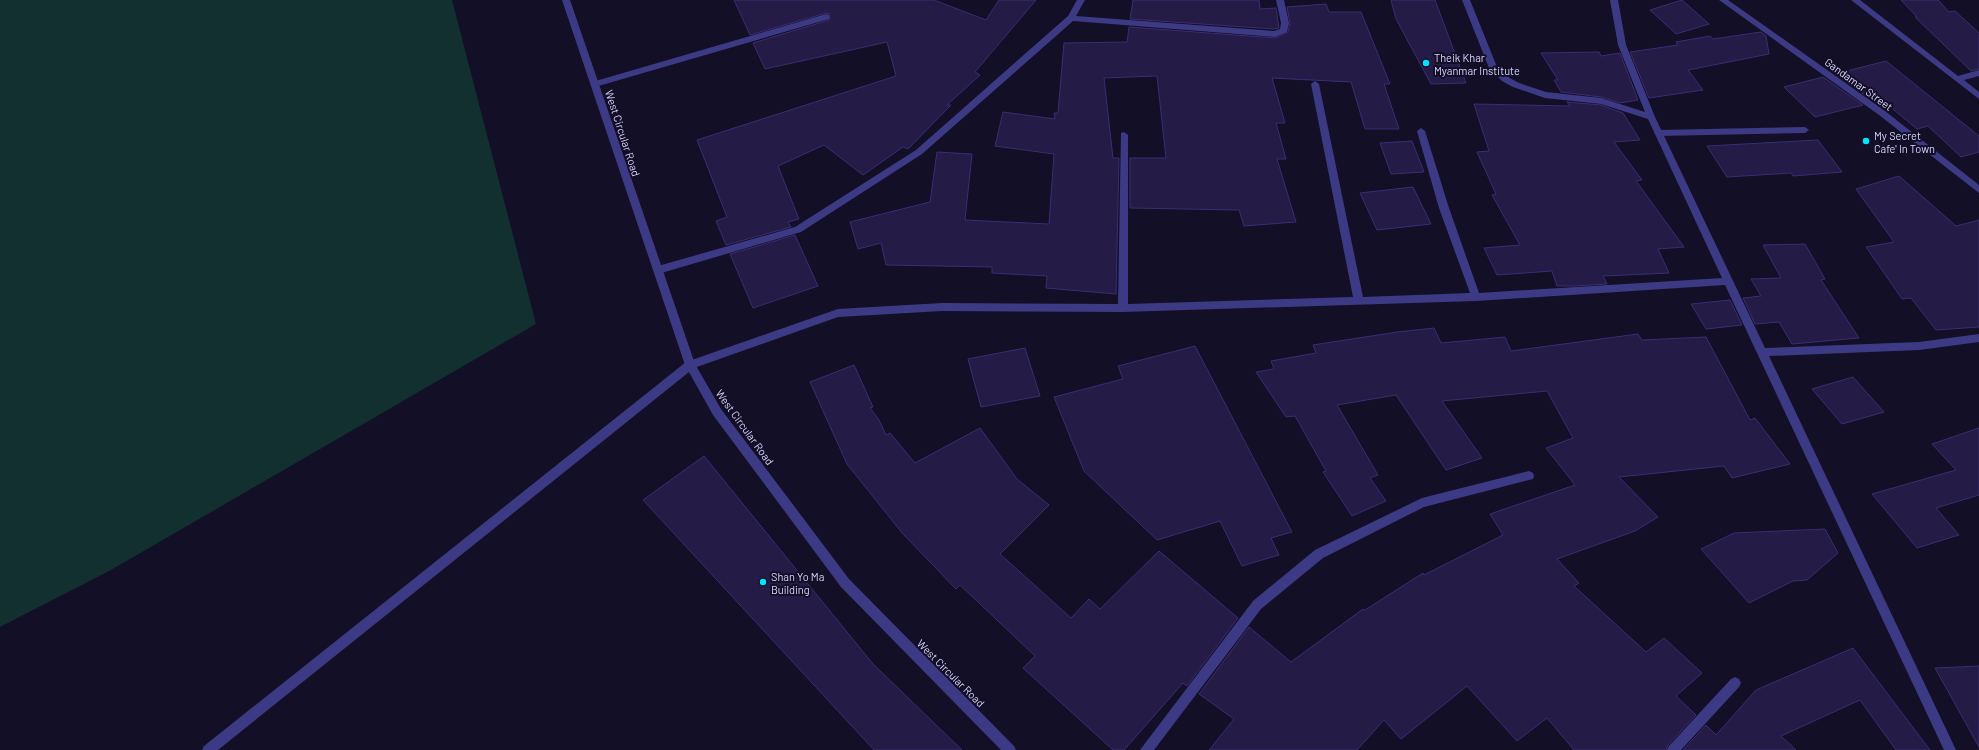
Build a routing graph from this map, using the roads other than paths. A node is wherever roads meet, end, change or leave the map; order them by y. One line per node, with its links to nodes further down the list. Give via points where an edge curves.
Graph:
1 (566, 0): 12 (street, West Circular Road)
2 (1081, 0): 9 (street)
3 (1280, 0): 9 (street, via 1284,30 1275,34)
4 (1466, 0): 15 (street, via 1493,68 1505,79 1545,95 1601,101)
5 (1614, 0): 15 (street, via 1622,45)
6 (1723, 0): 20 (street, Gandamar Street, via 1882,113)
7 (1855, 0): 11 (street)
8 (826, 17): 12 (street)
9 (1071, 18): 21 (street, via 919,152 798,230)
10 (1979, 73): 11 (street)
11 (1957, 79): 14 (street)
12 (595, 84): 21 (street, West Circular Road, via 636,212)
13 (1315, 84): 24 (street)
14 (1979, 96)
15 (1651, 117): 18 (street)
16 (1806, 130): 18 (street)
17 (1421, 131): 23 (street, via 1444,208)
18 (1658, 133): 22 (street)
19 (1124, 135): 25 (street)
20 (1979, 190)
21 (658, 270): 28 (street, West Circular Road)
22 (1727, 281): 23 (street); 27 (street)
23 (1476, 297): 24 (street)
24 (1359, 301): 25 (street)
25 (1123, 308): 28 (street, via 942,307 838,313)
26 (1979, 338): 27 (street, via 1919,346)
27 (1761, 352): 35 (street)
28 (690, 365): 31 (street); 32 (street, West Circular Road, via 717,412 846,583)
29 (1529, 476): 33 (street, via 1422,503 1319,554 1257,605)
30 (1736, 683): 34 (street)
31 (208, 750)
32 (1010, 750)
33 (1146, 750)
34 (1673, 750)
35 (1950, 750)

